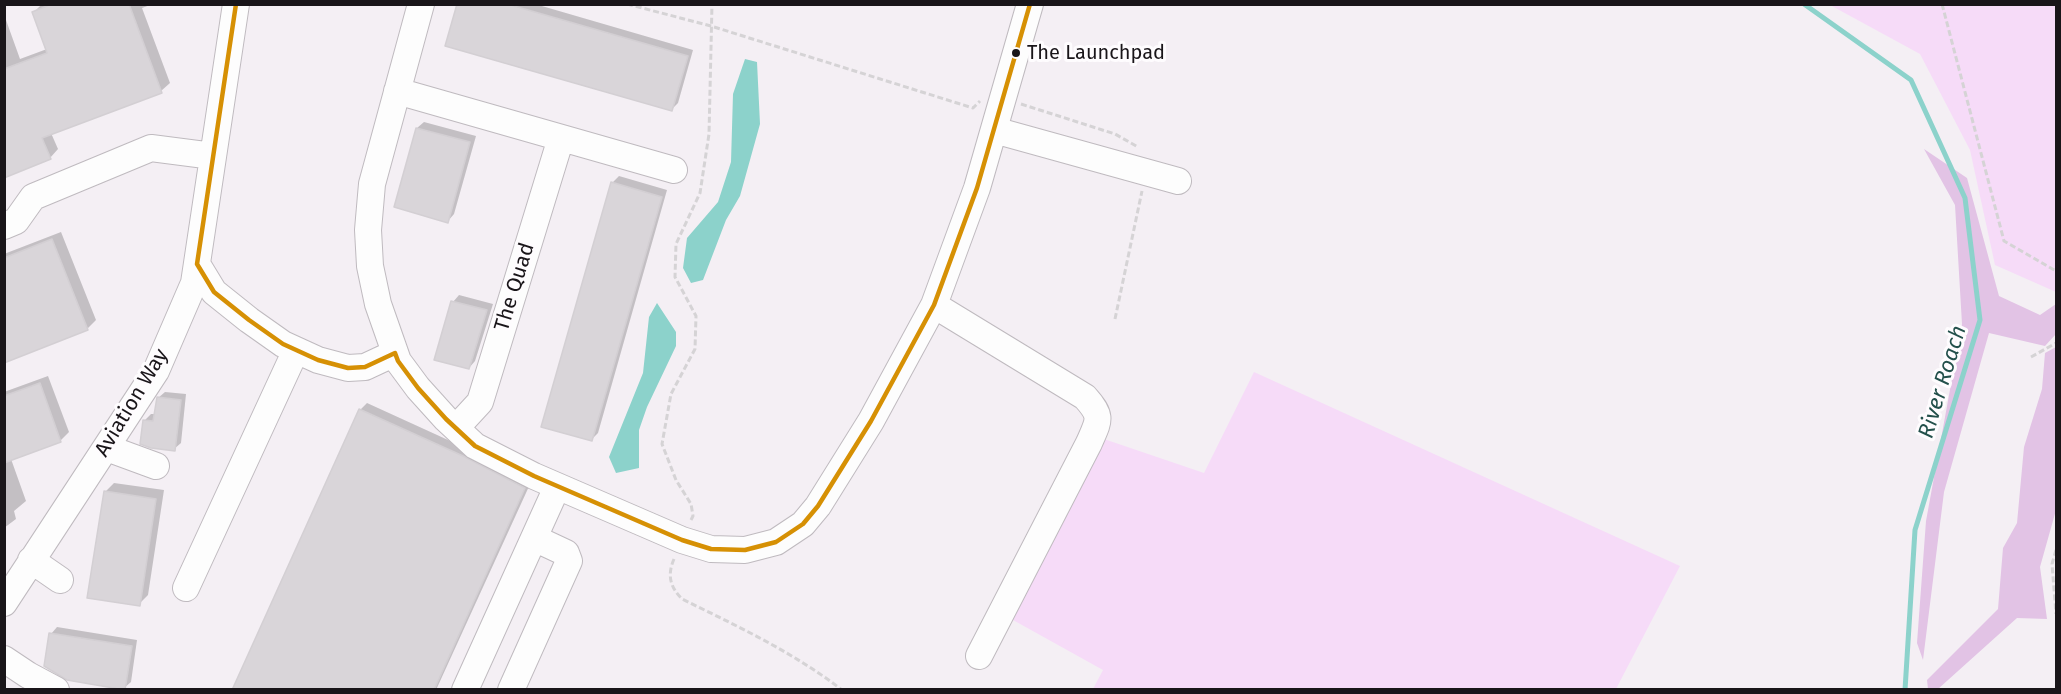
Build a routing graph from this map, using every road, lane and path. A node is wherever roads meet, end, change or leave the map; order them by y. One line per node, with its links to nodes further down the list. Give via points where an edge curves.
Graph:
1 (236, 4): 11 (street, Aviation Way)
2 (421, 4): 8 (street)
3 (627, 4): 7 (path)
4 (712, 4): 7 (path)
5 (1030, 4): 9 (street)
6 (1942, 4): 16 (path, via 2004,241)
7 (711, 26): 27 (path, via 706,158 700,193 676,244 675,277 696,316 695,349 671,394 662,444 676,480 691,504 693,516)
8 (397, 91): 10 (street); 20 (street, via 372,184 368,230 378,303)
9 (994, 130): 13 (street); 17 (street)
10 (561, 138): 12 (street); 22 (street, The Quad, via 480,402)
11 (213, 156): 14 (street, via 152,148 33,197 16,221); 15 (street, Aviation Way)
12 (674, 170)
13 (1178, 181)
14 (4, 225)
15 (197, 264): 19 (street, via 214,292); 23 (street, Aviation Way, via 194,283 156,371)
16 (2055, 269)
17 (934, 305): 27 (street, via 871,421 803,524 776,542 745,550 711,549); 34 (street, via 1085,397 1096,409 1098,421)
18 (2056, 343): 21 (path)
19 (296, 350): 20 (street, via 348,368 365,367); 31 (street)
20 (395, 353): 22 (street, via 418,388)
21 (2031, 357)
22 (456, 428): 25 (street, via 475,446)
23 (107, 448): 24 (street); 29 (street, Aviation Way)
24 (156, 466)
25 (557, 486): 26 (street); 27 (street)
26 (534, 538): 36 (street); 37 (street, via 566,553 569,561)
27 (682, 540): 39 (path, via 670,574 673,588 682,599 779,648)
28 (2056, 550): 33 (path, via 2052,564)
29 (32, 560): 30 (street); 32 (street, Aviation Way)
30 (60, 580)
31 (186, 588)
32 (4, 603)
33 (2056, 614)
34 (979, 656)
35 (4, 659): 38 (street)
36 (470, 678): 37 (street)
37 (512, 687)
38 (56, 690)
39 (842, 690)

